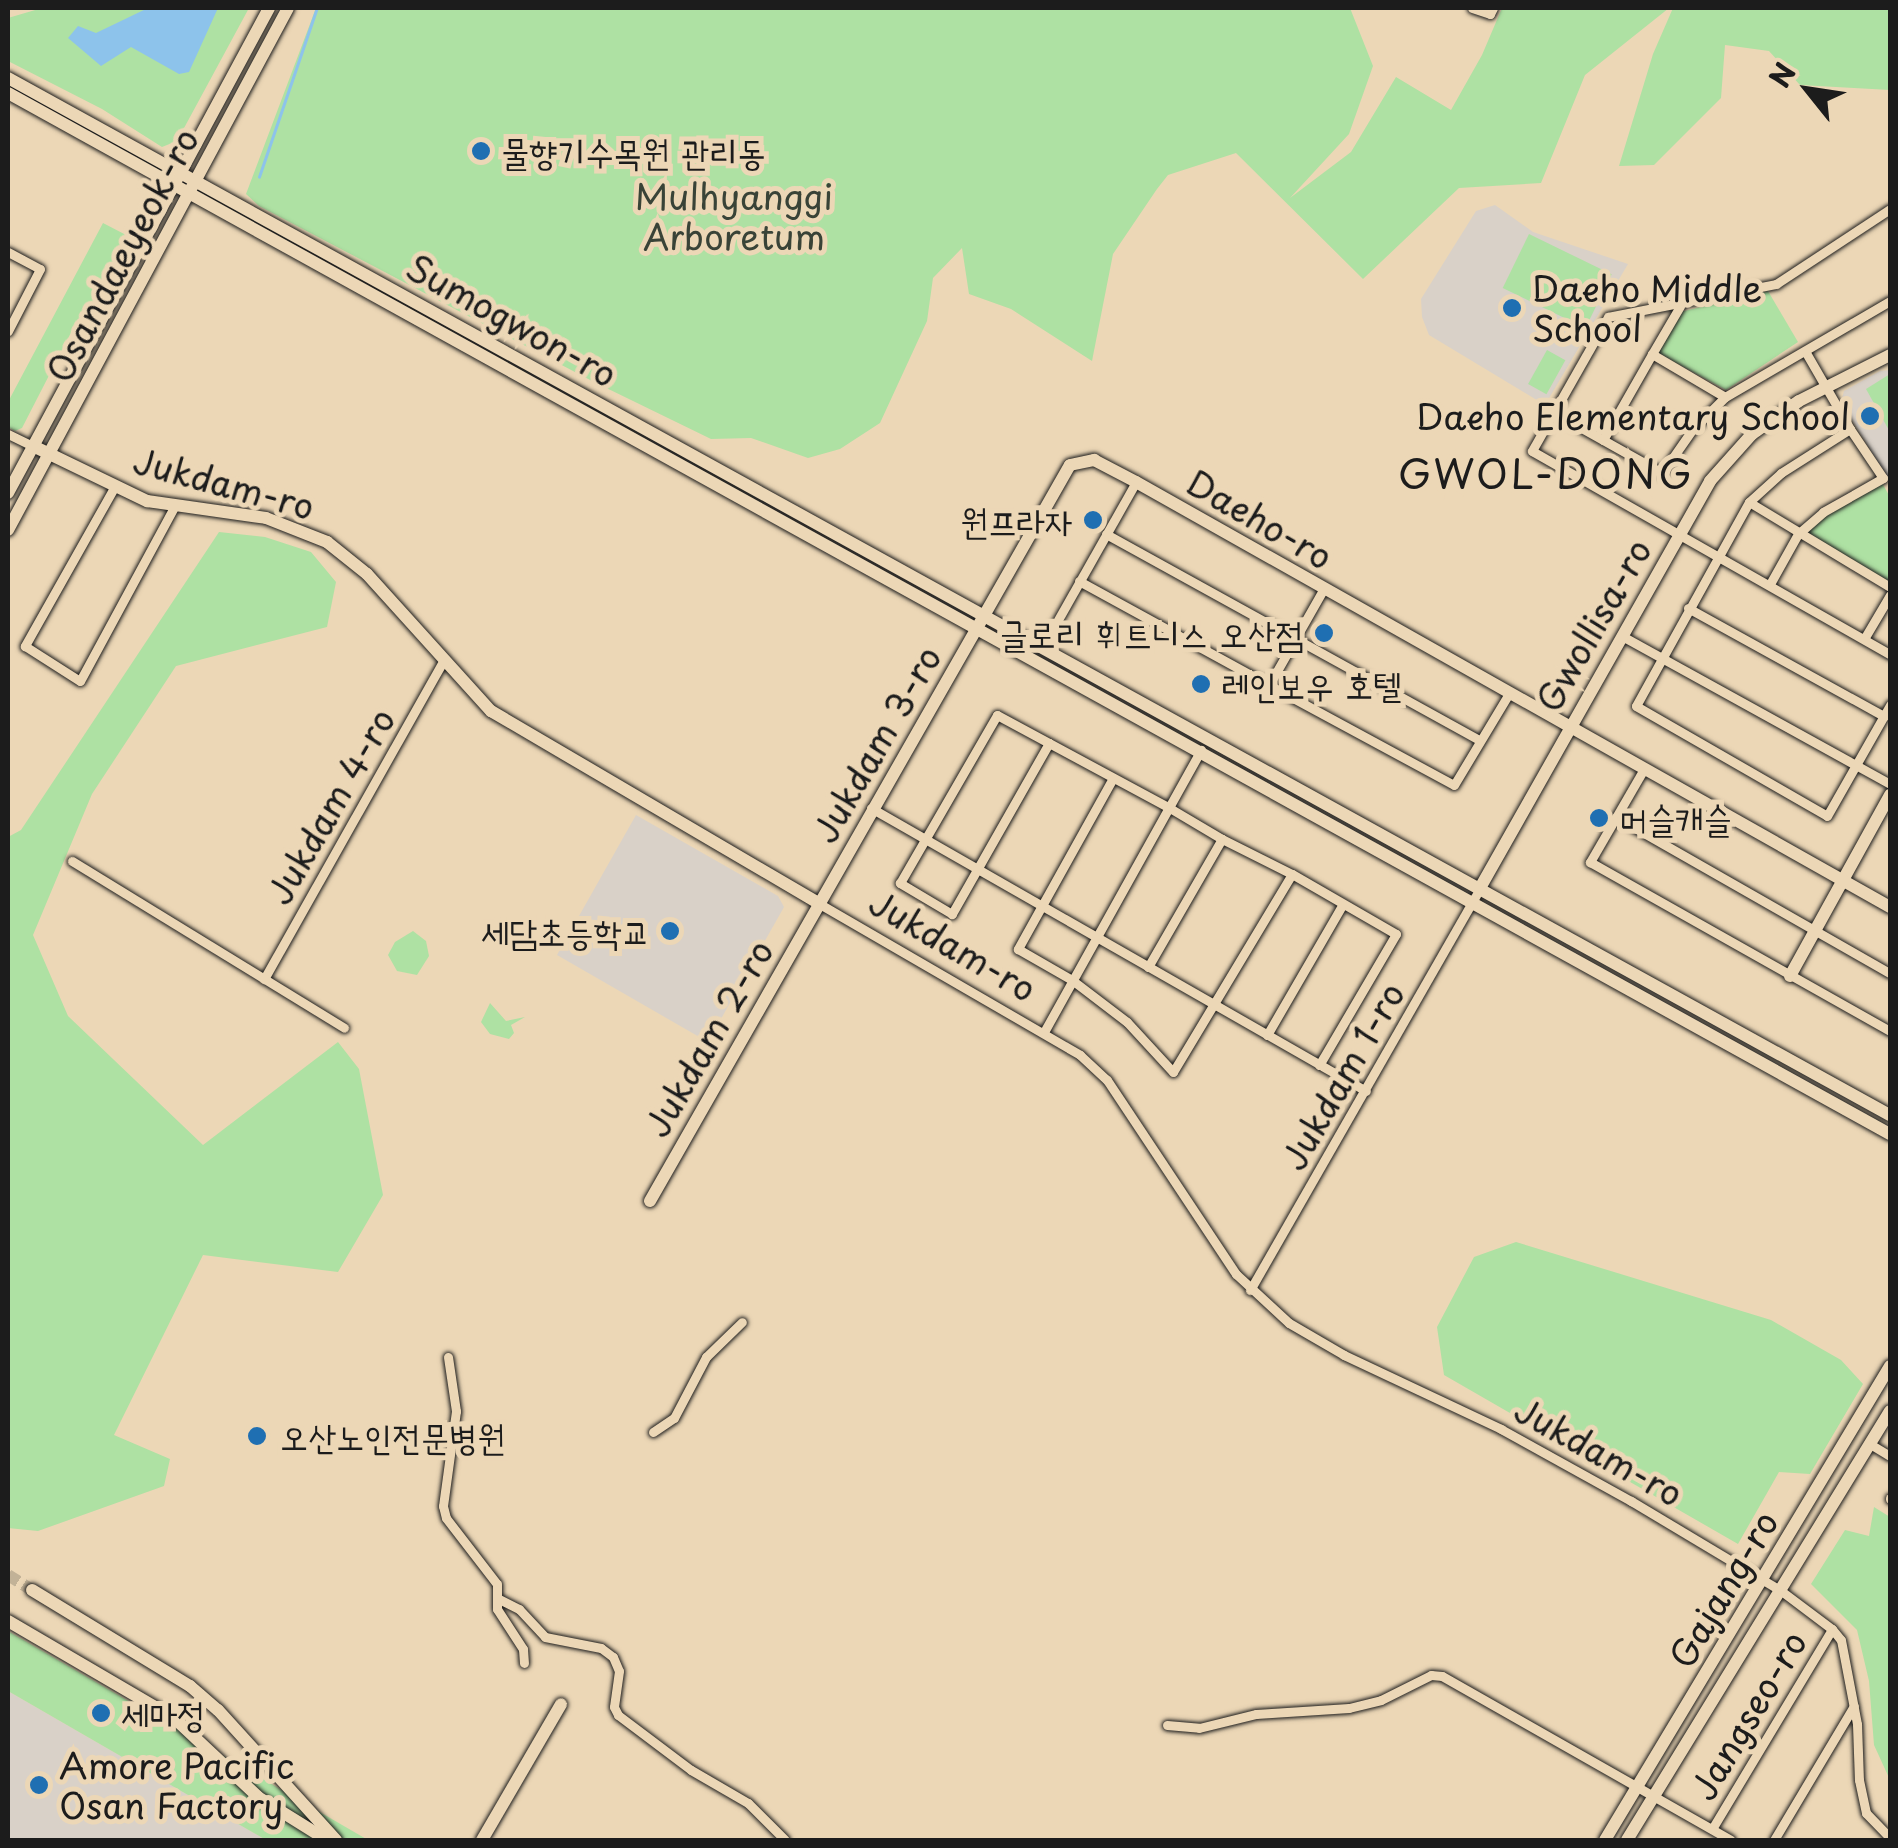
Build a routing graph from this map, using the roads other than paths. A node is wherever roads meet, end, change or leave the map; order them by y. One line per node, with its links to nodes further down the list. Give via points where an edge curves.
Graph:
1 (269, 8): 6 (street, Osandaeyeok-ro)
2 (288, 8): 7 (street, Osandaeyeok-ro)
3 (1472, 8): 4 (street, via 1490,14)
4 (1493, 8)
5 (10, 89): 6 (street, Sumogwon-ro); 8 (street, Sumogwon-ro)
6 (182, 172): 7 (street, Sumogwon-ro); 8 (street, Osandaeyeok-ro)
7 (196, 180): 9 (street, Osandaeyeok-ro); 42 (street, Sumogwon-ro)
8 (174, 187): 9 (street, Sumogwon-ro); 24 (street, Osandaeyeok-ro)
9 (188, 195): 25 (street, Osandaeyeok-ro); 43 (street, Sumogwon-ro)
10 (1890, 209): 13 (street, via 1776,284)
11 (8, 252): 14 (street, via 40,269)
12 (1890, 302): 15 (street)
13 (1680, 306): 16 (street); 20 (street, via 1608,317)
14 (9, 325)
15 (1805, 351): 18 (street); 19 (street)
16 (1652, 354): 19 (street); 23 (street)
17 (1890, 355): 18 (street, Gwollisa-ro)
18 (1828, 388): 21 (street); 33 (street, Gwollisa-ro, via 1752,434 1710,481)
19 (1726, 397): 23 (street, via 1662,473)
20 (1554, 412): 23 (street); 33 (street, via 1532,451)
21 (1850, 429): 29 (street, via 1781,472); 34 (street, via 1883,478)
22 (8, 434): 24 (street)
23 (1603, 440)
24 (33, 446): 25 (street, Jukdam-ro); 28 (street, Osandaeyeok-ro)
25 (48, 454): 27 (street, Jukdam-ro); 31 (street, Osandaeyeok-ro)
26 (1136, 482): 32 (street); 39 (street, Daeho-ro); 42 (street, Daeho-ro, via 1094,460 1070,465)
27 (115, 486): 30 (street, Jukdam-ro); 30 (street, via 25,646 80,681)
28 (8, 493)
29 (1749, 502): 34 (street); 35 (street)
30 (174, 507): 50 (street, Jukdam-ro, via 266,518 327,542 367,574)
31 (8, 530)
32 (1106, 534): 36 (street); 46 (street)
33 (1679, 534): 35 (street); 44 (street, Gwollisa-ro)
34 (1798, 534): 37 (street); 38 (street)
35 (1717, 556): 37 (street); 41 (street)
36 (1079, 581): 47 (street); 51 (street)
37 (1770, 584): 45 (street)
38 (1890, 587)
39 (1324, 590): 46 (street); 52 (street, Daeho-ro)
40 (1890, 594): 45 (street)
41 (1688, 608): 49 (street); 54 (street)
42 (986, 617): 43 (street, Jukdam 3-ro); 47 (street, Sumogwon-ro)
43 (978, 631): 59 (street, Sumogwon-ro); 65 (street, Jukdam 3-ro)
44 (1622, 636): 49 (street); 55 (street, Gwollisa-ro)
45 (1864, 639): 48 (street)
46 (1296, 641): 51 (street); 57 (street)
47 (1042, 648): 56 (street, Sumogwon-ro)
48 (1890, 654)
49 (1662, 658): 60 (street); 60 (street, via 1636,706 1827,816)
50 (444, 660): 75 (street, Jukdam-ro, via 491,711); 84 (street, Jukdam 4-ro)
51 (1269, 685): 57 (street, via 1454,785)
52 (1508, 695): 55 (street, Daeho-ro); 57 (street)
53 (1890, 705): 54 (street)
54 (1884, 716): 60 (street)
55 (1570, 727): 61 (street, Daeho-ro); 74 (street, Gwollisa-ro)
56 (1208, 739): 59 (street); 74 (street, Sumogwon-ro)
57 (1479, 740)
58 (1049, 743): 62 (street); 69 (street, via 997,715); 71 (street)
59 (1200, 752): 66 (street); 74 (street, Sumogwon-ro)
60 (1856, 765): 63 (street)
61 (1644, 770): 67 (street); 73 (street, Daeho-ro)
62 (1113, 778): 66 (street); 77 (street)
63 (1890, 784)
64 (1890, 795): 73 (street)
65 (871, 808): 69 (street); 75 (street, Jukdam 3-ro)
66 (1168, 808): 68 (street); 80 (street)
67 (1616, 817): 79 (street); 83 (street, via 1590,862)
68 (1222, 839): 72 (street); 81 (street)
69 (926, 840): 71 (street); 71 (street, via 900,883 952,914)
70 (72, 861): 84 (street)
71 (978, 870): 77 (street)
72 (1292, 874): 76 (street); 86 (street)
73 (1843, 881): 78 (street); 79 (street)
74 (1477, 894): 92 (street, Jukdam 1-ro); 93 (street); 94 (street)
75 (818, 903): 89 (street, Jukdam-ro); 95 (street, Jukdam 2-ro)
76 (1343, 904): 90 (street); 91 (street, via 1396,934)
77 (1040, 905): 80 (street); 85 (street, via 1018,949)
78 (1890, 906)
79 (1816, 932): 82 (street); 83 (street)
80 (1095, 936): 81 (street); 85 (street)
81 (1148, 967): 86 (street)
82 (1890, 973)
83 (1790, 976): 88 (street)
84 (264, 980): 87 (street)
85 (1072, 980): 86 (street, via 1128,1022 1173,1072); 89 (street)
86 (1215, 1005): 90 (street)
87 (344, 1028)
88 (1890, 1031)
89 (1044, 1032): 96 (street, Jukdam-ro, via 1108,1080)
90 (1267, 1035): 91 (street)
91 (1319, 1064): 92 (street)
92 (1366, 1092): 96 (street, Jukdam 1-ro)
93 (1890, 1115)
94 (1890, 1134)
95 (650, 1201)
96 (1250, 1290): 104 (street, Jukdam-ro, via 1344,1355 1501,1429)
97 (742, 1322): 101 (street, via 706,1357 674,1418)
98 (448, 1358): 107 (street, via 456,1411 444,1506 452,1530 497,1584)
99 (1890, 1366): 104 (street, Gajang-ro)
100 (1890, 1411): 102 (street, Gajang-ro)
101 (653, 1432)
102 (1870, 1444): 103 (street); 106 (street, Gajang-ro)
103 (1890, 1456)
104 (1764, 1581): 106 (street, Jukdam-ro); 114 (street, Gajang-ro)
105 (32, 1590): 119 (street, via 190,1686)
106 (1780, 1590): 109 (street, Jangseo-ro); 115 (street, Gajang-ro)
107 (497, 1598): 110 (street); 121 (street, via 520,1609 545,1636 601,1648 613,1657 618,1716 748,1802)
108 (8, 1621): 118 (street, via 174,1718 258,1797)
109 (1832, 1629): 112 (street, Jangseo-ro, via 1841,1640); 116 (street, Jangseo-ro)
110 (524, 1663)
111 (562, 1704): 120 (street)
112 (1854, 1706): 117 (street, Jangseo-ro, via 1866,1813); 125 (street)
113 (1167, 1725): 114 (street, via 1199,1728 1243,1716 1349,1708 1431,1674)
114 (1637, 1790): 115 (street); 122 (street, Gajang-ro)
115 (1654, 1798): 116 (street); 123 (street, Gajang-ro)
116 (1712, 1829): 124 (street)
117 (1890, 1838)
118 (328, 1840)
119 (336, 1840)
120 (482, 1840)
121 (784, 1840)
122 (1605, 1840)
123 (1627, 1840)
124 (1731, 1840)
125 (1774, 1840)

